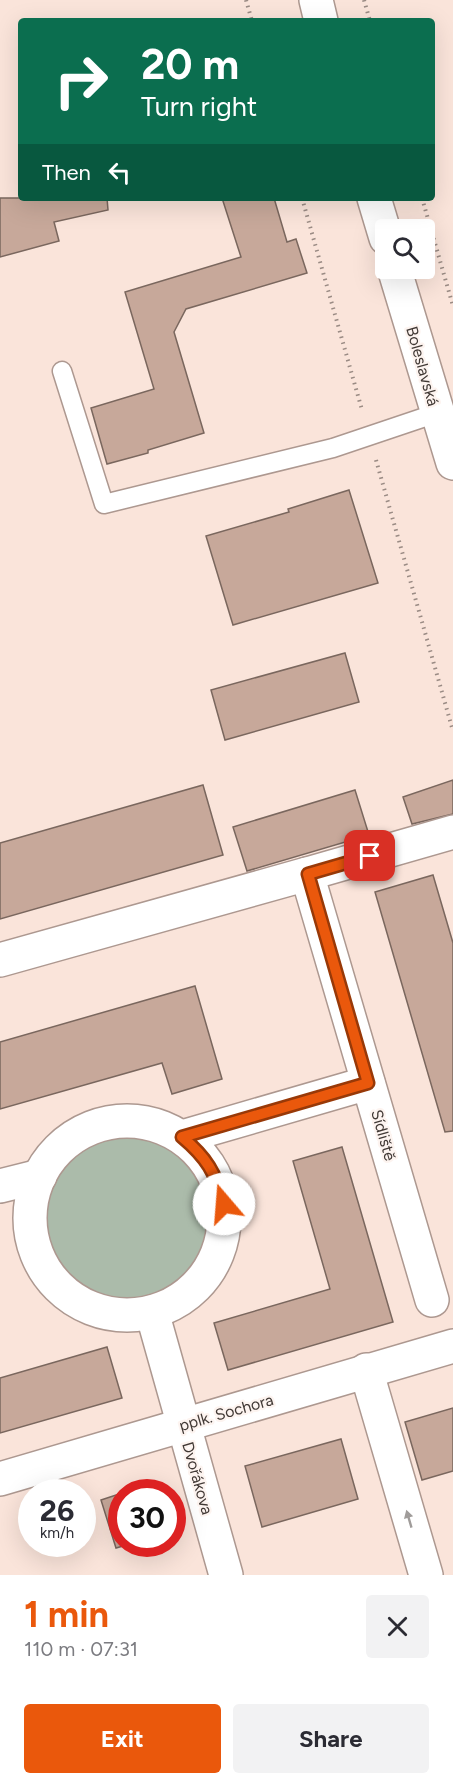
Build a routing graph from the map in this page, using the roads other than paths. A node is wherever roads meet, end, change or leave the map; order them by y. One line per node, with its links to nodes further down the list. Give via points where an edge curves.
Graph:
1 (315, 0): 2 (street)
2 (320, 18)
3 (375, 201): 4 (street)
4 (380, 219)
5 (398, 279): 7 (street, Boleslavská)
6 (62, 370): 7 (lane, via 104,504)
7 (444, 418): 8 (street, Boleslavská)
8 (453, 463)
9 (453, 832): 10 (street)
10 (308, 874): 11 (street); 12 (street, Sídliště)
11 (0, 960)
12 (368, 1083): 13 (street); 16 (street, Sídliště)
13 (182, 1137): 14 (street, via 134,1121 103,1124 74,1137 58,1150); 17 (street, via 210,1166 219,1184 224,1204 221,1244 214,1263 188,1294)
14 (40, 1176): 15 (street); 17 (street, via 33,1195 32,1235 46,1272 59,1287 93,1309 112,1314)
15 (0, 1186)
16 (432, 1300)
17 (152, 1312): 20 (street, Dvořákova)
18 (453, 1346): 19 (street, pplk. Sochora)
19 (366, 1370): 20 (street, pplk. Sochora); 23 (street, one-way to 19)
20 (183, 1424): 21 (street, pplk. Sochora); 22 (street, Dvořákova)
21 (0, 1479)
22 (226, 1575)
23 (426, 1575)

